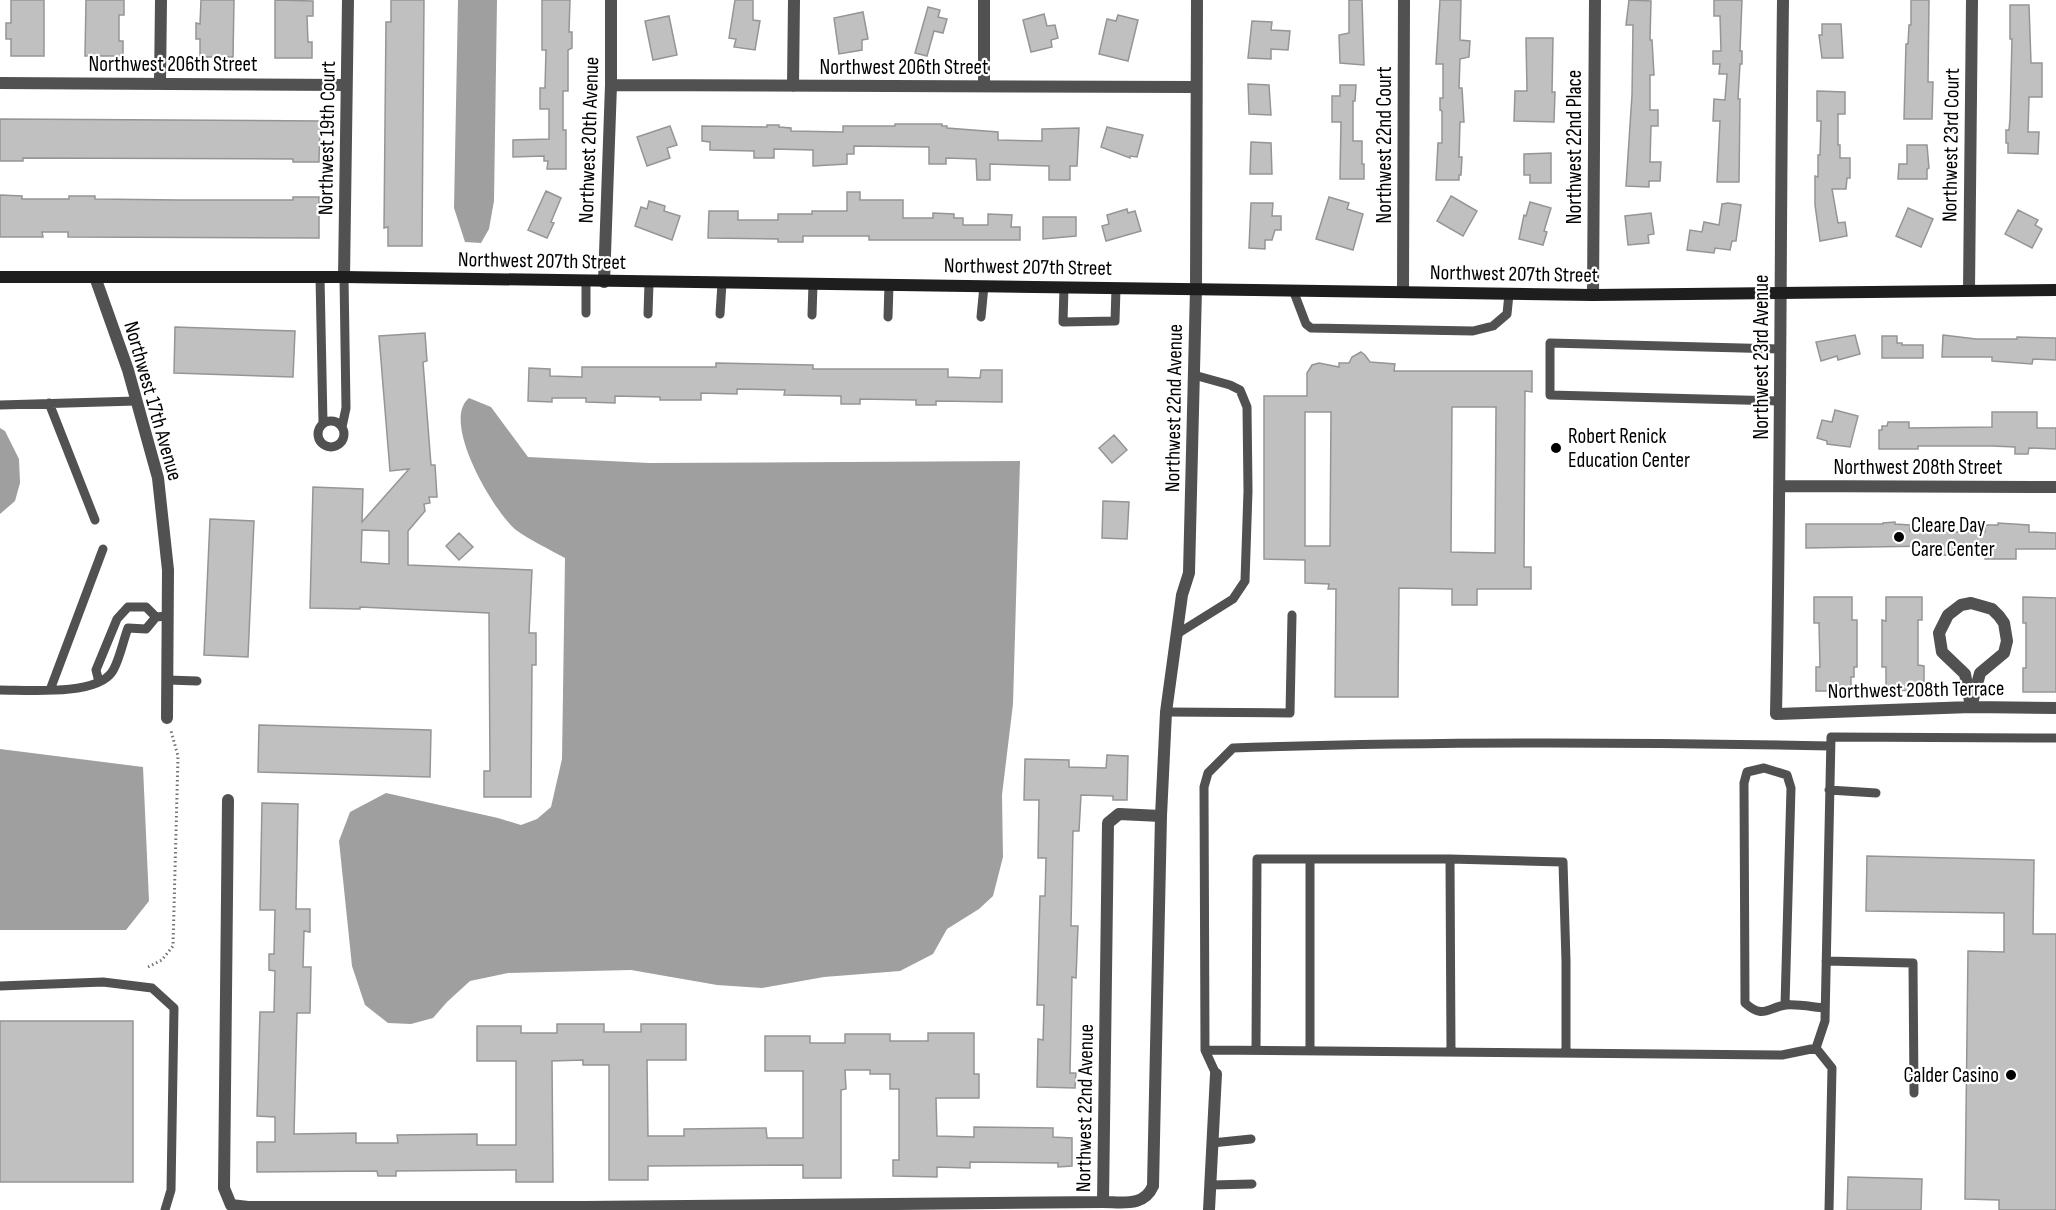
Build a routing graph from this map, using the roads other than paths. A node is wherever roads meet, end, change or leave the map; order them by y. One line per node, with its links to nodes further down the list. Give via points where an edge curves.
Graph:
1 (161, 0): 12 (street)
2 (348, 0): 13 (street, Northwest 19th Court)
3 (611, 0): 14 (street, Northwest 20th Avenue)
4 (794, 0): 15 (street)
5 (984, 0): 16 (street)
6 (1197, 0): 17 (street, Northwest 22nd Avenue)
7 (1404, 0): 35 (street, Northwest 22nd Court)
8 (1595, 0): 38 (street, Northwest 22nd Place)
9 (1783, 0): 36 (street, Northwest 23rd Avenue)
10 (1972, 0): 33 (street, Northwest 23rd Court)
11 (0, 83): 12 (street, Northwest 206th Street)
12 (160, 84): 13 (street, Northwest 206th Street)
13 (346, 85): 21 (street, Northwest 19th Court)
14 (611, 85): 15 (street, Northwest 206th Street); 23 (street, Northwest 20th Avenue)
15 (793, 86): 16 (street, Northwest 206th Street)
16 (984, 86): 17 (street, Northwest 206th Street)
17 (1196, 87): 31 (street, Northwest 22nd Avenue)
18 (0, 277): 19 (street, Northwest 207th Street)
19 (95, 277): 20 (street, Northwest 207th Street); 47 (street, Northwest 17th Avenue)
20 (320, 277): 21 (street, Northwest 207th Street); 51 (lane)
21 (344, 278): 22 (street, Northwest 207th Street); 52 (lane, via 346,408)
22 (586, 282): 23 (street, Northwest 207th Street); 39 (lane)
23 (603, 282): 24 (street, Northwest 207th Street)
24 (649, 283): 25 (street, Northwest 207th Street); 40 (lane)
25 (722, 284): 26 (street, Northwest 207th Street); 41 (lane)
26 (813, 284): 27 (street, Northwest 207th Street); 42 (lane)
27 (889, 285): 28 (street, Northwest 207th Street); 43 (lane)
28 (984, 286): 29 (street, Northwest 207th Street); 44 (lane)
29 (1064, 287): 30 (street, Northwest 207th Street); 30 (lane, via 1063,322 1115,321)
30 (1116, 288): 31 (street, Northwest 207th Street)
31 (1196, 289): 32 (street, Northwest 207th Street); 46 (street, Northwest 22nd Avenue)
32 (1293, 290): 35 (street, Northwest 207th Street); 37 (lane, via 1311,328 1473,331 1493,326 1507,314)
33 (1969, 290): 34 (street, Northwest 207th Street); 36 (street, Northwest 207th Street)
34 (2056, 290)
35 (1403, 291): 37 (street, Northwest 207th Street)
36 (1780, 293): 38 (street, Northwest 207th Street); 45 (street, Northwest 23rd Avenue)
37 (1509, 294): 38 (street, Northwest 207th Street)
38 (1593, 295)
39 (585, 313)
40 (648, 314)
41 (720, 314)
42 (812, 315)
43 (888, 316)
44 (981, 317)
45 (1780, 349): 48 (street, Northwest 23rd Avenue); 48 (lane, via 1550,343 1550,395)
46 (1194, 375): 61 (street, Northwest 22nd Avenue, via 1189,573); 61 (lane, via 1240,390 1247,407 1245,581 1233,598)
47 (136, 401): 49 (lane); 58 (street, Northwest 17th Avenue, via 158,478 168,570)
48 (1780, 401): 53 (street, Northwest 23rd Avenue)
49 (50, 404): 50 (lane); 55 (lane)
50 (0, 405)
51 (323, 423): 52 (lane, via 331,420); 52 (lane, via 317,435 328,447 343,440)
52 (342, 427)
53 (1781, 486): 54 (street, Northwest 208th Street); 70 (street, Northwest 23rd Avenue)
54 (2056, 488)
55 (95, 520)
56 (103, 549): 66 (lane)
57 (1292, 615): 69 (lane, via 1290,713)
58 (162, 616): 59 (lane, via 146,608 128,607); 60 (lane, via 146,629); 62 (street, Northwest 17th Avenue)
59 (117, 619): 60 (lane); 64 (lane, via 96,670)
60 (128, 628): 64 (lane, via 112,674)
61 (1177, 634): 69 (street, Northwest 22nd Avenue)
62 (168, 680): 63 (lane); 71 (street, Northwest 17th Avenue)
63 (197, 681)
64 (99, 682): 66 (lane, via 72,691)
65 (0, 690): 66 (lane)
66 (50, 690)
67 (1971, 707): 67 (street, via 1965,674 1942,652 1940,633 1948,615 1971,603 1992,609 1999,616 2007,641 2004,653 1980,673); 68 (street, Northwest 208th Terrace); 70 (street, Northwest 208th Terrace)
68 (2056, 708)
69 (1166, 712): 77 (street, Northwest 22nd Avenue)
70 (1776, 714)
71 (167, 718)
72 (2056, 738): 73 (lane, via 1831,737)
73 (1830, 746): 74 (lane); 85 (lane, via 1334,744 1233,748 1208,773 1204,787)
74 (1829, 790): 75 (lane); 80 (lane)
75 (1876, 793)
76 (228, 800): 96 (street, via 224,1188 231,1205 584,1207)
77 (1161, 816): 96 (street, Northwest 22nd Avenue, via 1154,1186 1149,1196 1138,1201); 96 (street, Northwest 22nd Avenue, via 1119,814 1108,823)
78 (1310, 859): 79 (lane); 86 (lane, via 1257,860); 87 (lane)
79 (1450, 859): 88 (lane); 89 (lane, via 1563,862)
80 (1826, 961): 83 (lane); 91 (lane, via 1913,963)
81 (0, 986): 97 (lane, via 103,982 152,988 174,1008 171,1190)
82 (1785, 1005): 82 (lane, via 1791,788 1787,775 1764,768 1747,772 1744,783 1745,1003 1767,1012); 83 (lane)
83 (1825, 1008): 84 (lane)
84 (1816, 1048): 89 (lane, via 1782,1055); 99 (lane, via 1832,1068)
85 (1205, 1050): 86 (lane); 90 (lane)
86 (1256, 1050): 87 (lane)
87 (1310, 1050): 88 (lane)
88 (1451, 1052): 89 (lane)
89 (1566, 1053)
90 (1216, 1074): 93 (street)
91 (1914, 1093)
92 (1251, 1138): 93 (lane)
93 (1212, 1143): 95 (street)
94 (1252, 1184): 95 (lane)
95 (1211, 1185): 98 (street)
96 (1103, 1202)
97 (165, 1210)
98 (1209, 1210)
99 (1829, 1210)

